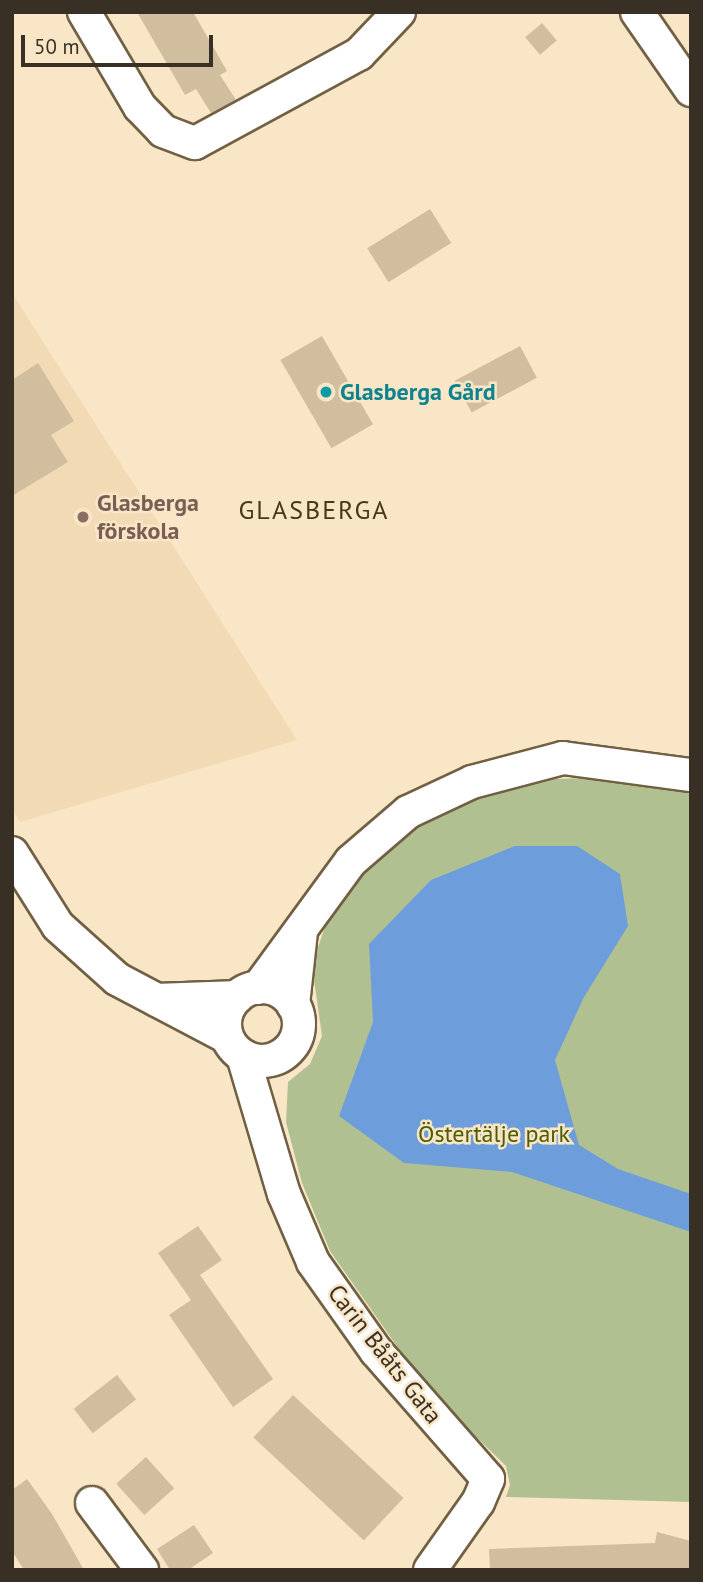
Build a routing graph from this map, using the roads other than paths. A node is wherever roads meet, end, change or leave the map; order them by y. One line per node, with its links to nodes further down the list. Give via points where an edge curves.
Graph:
1 (84, 12): 2 (street, via 140,107 163,131 195,143 359,54)
2 (399, 12)
3 (637, 12): 4 (street)
4 (691, 90)
5 (691, 775): 7 (street, via 563,758 472,782 408,812 360,853)
6 (12, 853): 9 (street, via 58,926 117,979)
7 (300, 931): 8 (street); 10 (street)
8 (247, 992): 9 (street); 10 (street, via 278,991); 11 (street, via 226,1015)
9 (157, 1000): 11 (street)
10 (293, 1005): 12 (street, via 296,1039)
11 (235, 1046): 12 (street, via 262,1061); 13 (street, Carin Bååts Gata)
12 (281, 1056): 13 (street)
13 (264, 1118): 16 (street, Carin Bååts Gata, via 284,1194 313,1262 376,1351 488,1479 478,1502)
14 (92, 1503): 15 (street)
15 (142, 1570)
16 (430, 1570)

